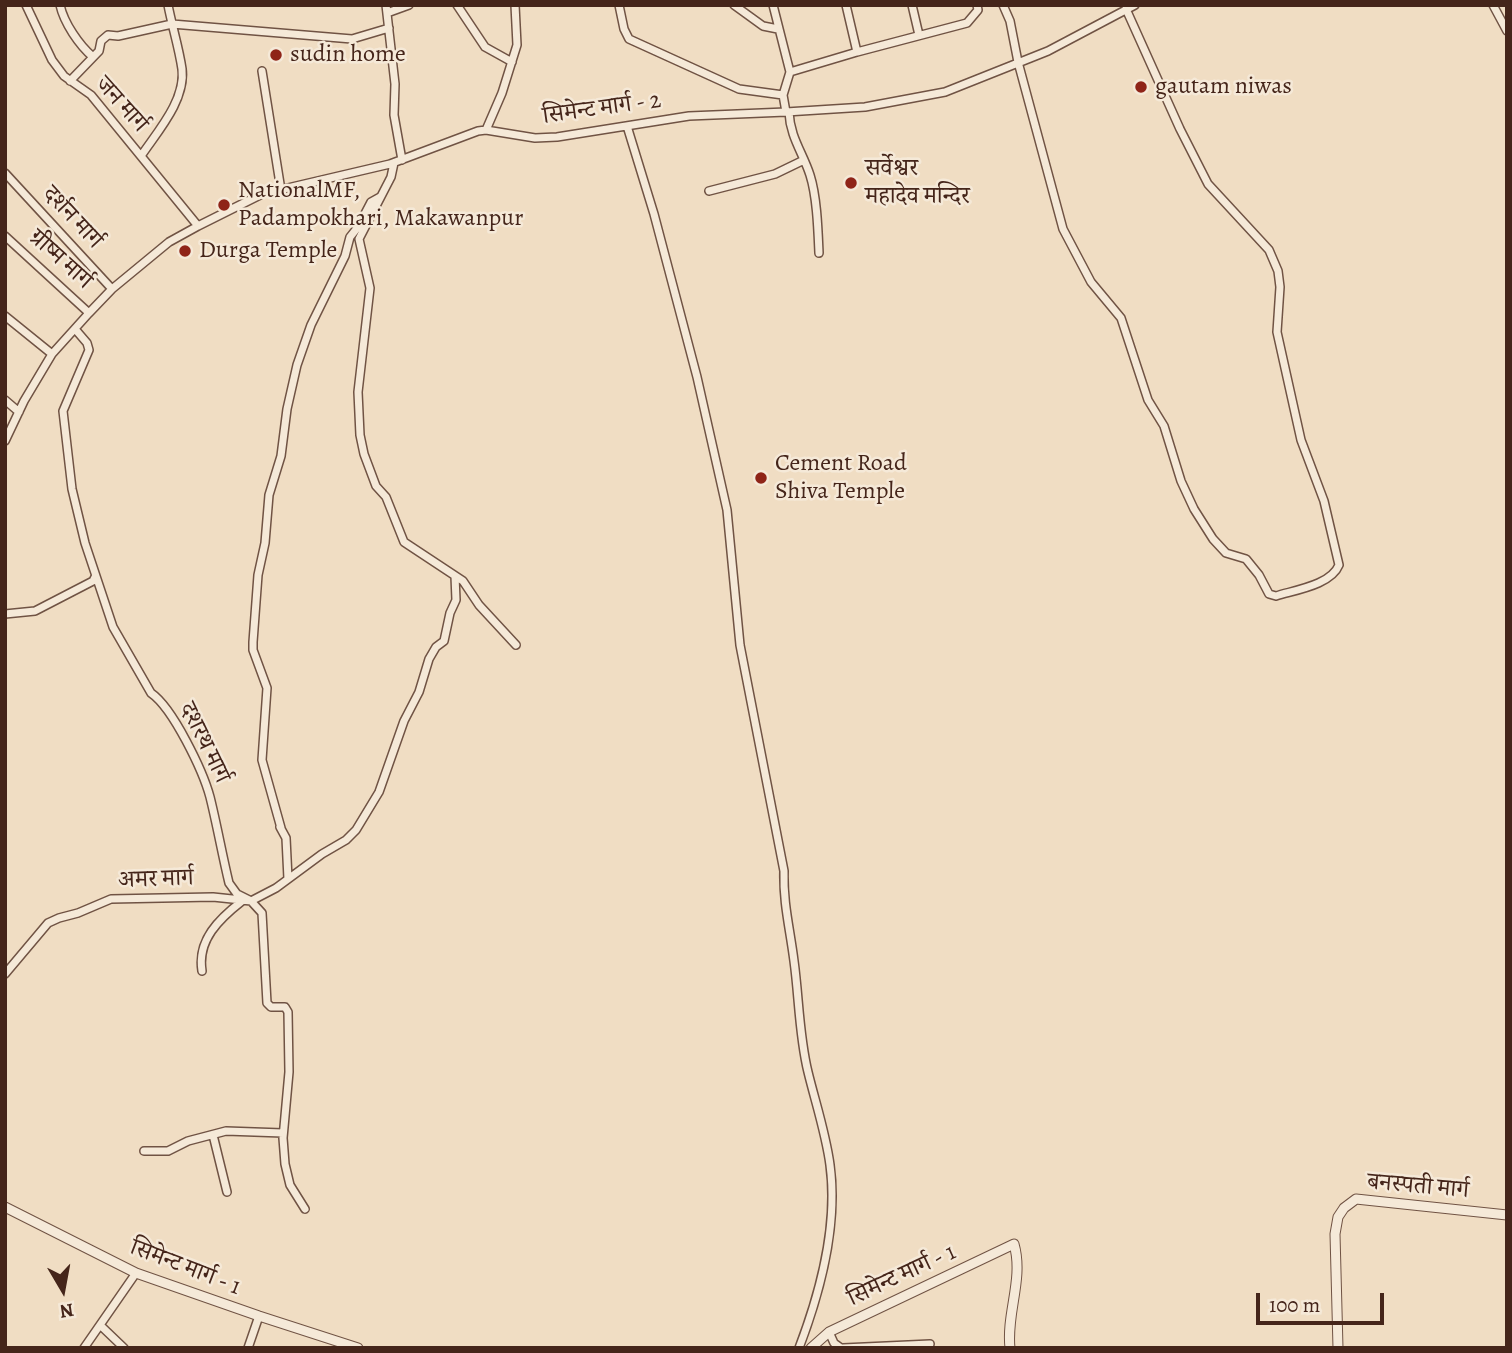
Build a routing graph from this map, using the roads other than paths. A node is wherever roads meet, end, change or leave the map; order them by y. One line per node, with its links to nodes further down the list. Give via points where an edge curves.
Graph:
1 (26, 5): 29 (street, जन मार्ग, via 52,60)
2 (60, 5): 24 (street, via 80,45)
3 (168, 5): 18 (street)
4 (410, 5): 16 (street)
5 (457, 5): 25 (street, via 485,47)
6 (515, 5): 25 (street, via 517,45)
7 (619, 5): 30 (street, via 629,39 740,89)
8 (734, 5): 20 (street, via 763,26)
9 (773, 5): 20 (street)
10 (846, 5): 23 (street)
11 (912, 5): 22 (street)
12 (977, 5): 22 (street, via 967,23)
13 (1003, 5): 26 (street)
14 (1135, 5): 17 (street, सिमेन्ट मार्ग - 2)
15 (1493, 5): 21 (street)
16 (387, 9): 19 (street)
17 (1126, 9): 26 (street, सिमेन्ट मार्ग - 2); 26 (street, via 1208,184 1269,250 1278,271 1277,332 1301,440 1324,501 1339,565 1327,579 1276,596 1269,594 1246,559 1226,553 1194,509 1164,426 1148,400 1121,318 1091,282 1063,229)
18 (172, 24): 19 (street, via 352,39); 24 (street, via 108,35); 34 (street, via 183,71 180,91)
19 (389, 28): 36 (street)
20 (778, 29): 28 (street)
21 (1507, 31)
22 (919, 35): 23 (street)
23 (857, 52): 28 (street)
24 (93, 57): 29 (street)
25 (512, 62): 33 (street)
26 (1018, 62): 31 (street, सिमेन्ट मार्ग - 2, via 945,92 865,107)
27 (262, 71): 38 (street)
28 (790, 72): 30 (street)
29 (70, 81): 34 (street, जन मार्ग, via 91,95)
30 (783, 95): 31 (street)
31 (788, 112): 32 (street, सिमेन्ट मार्ग - 2, via 689,116); 35 (street)
32 (627, 125): 33 (street, सिमेन्ट मार्ग - 2, via 535,138); 78 (street, via 697,377 727,510 740,645 784,871 783,898 808,1072 830,1165 831,1209 822,1276)
33 (486, 130): 36 (street, सिमेन्ट मार्ग - 2)
34 (141, 156): 41 (street, जन मार्ग)
35 (804, 160): 39 (street, via 775,174); 43 (street, via 811,177)
36 (398, 161): 38 (street, सिमेन्ट मार्ग - 2); 40 (street)
37 (5, 173): 44 (street, दर्शन मार्ग)
38 (281, 190): 41 (street, सिमेन्ट मार्ग - 2, via 262,194)
39 (709, 191)
40 (380, 197): 52 (street, via 359,239 369,288 358,392 360,435 376,486 386,497 404,542); 56 (street, via 371,202 350,237 304,343 269,495 258,575 253,650 267,688 262,754 286,838)
41 (198, 226): 44 (street, सिमेन्ट मार्ग - 2, via 169,242)
42 (5, 236): 45 (street, ग्रीष्म मार्ग)
43 (819, 253)
44 (112, 289): 45 (street, सिमेन्ट मार्ग - 2)
45 (89, 313): 47 (street, सिमेन्ट मार्ग - 2)
46 (5, 316): 48 (street)
47 (75, 329): 48 (street, सिमेन्ट मार्ग - 2); 53 (street, दशरथ मार्ग, via 89,349 63,411 72,489)
48 (52, 354): 50 (street, सिमेन्ट मार्ग - 2)
49 (5, 400): 50 (street)
50 (19, 412): 51 (street, सिमेन्ट मार्ग - 2)
51 (5, 441)
52 (454, 576): 55 (street); 56 (street, via 456,600 444,641 429,659 373,803 346,840)
53 (95, 577): 54 (street, via 35,611); 58 (street, दशरथ मार्ग, via 113,627 151,693 160,699 181,733 207,788 229,883)
54 (5, 614)
55 (516, 645)
56 (288, 879): 58 (street)
57 (242, 901): 58 (street, अमर मार्ग); 59 (street, via 207,936); 60 (street, अमर मार्ग, via 213,897 111,899 48,923)
58 (251, 901): 61 (street, दशरथ मार्ग, via 262,913 267,1003 288,1012)
59 (202, 971)
60 (5, 974)
61 (284, 1133): 62 (street, via 226,1131); 66 (street, दशरथ मार्ग, via 290,1185)
62 (213, 1135): 63 (street, via 168,1150); 64 (street)
63 (144, 1151)
64 (228, 1192)
65 (5, 1207): 68 (street, सिमेन्ट मार्ग - 1)
66 (305, 1209)
67 (1507, 1214): 82 (street, बनस्पती मार्ग, via 1395,1201 1356,1199 1349,1203 1338,1217 1335,1234)
68 (136, 1273): 69 (street, सिमेन्ट मार्ग - 1); 70 (street)
69 (259, 1316): 76 (street); 77 (street, सिमेन्ट मार्ग - 1)
70 (100, 1325): 74 (street); 75 (street)
71 (829, 1332): 79 (street, सिमेन्ट मार्ग - 1); 80 (street); 81 (street, सिमेन्ट मार्ग - 1, via 1014,1244 1017,1284)
72 (930, 1344): 73 (street)
73 (880, 1347): 80 (street)
74 (84, 1348)
75 (124, 1348)
76 (248, 1348)
77 (358, 1348)
78 (799, 1348)
79 (811, 1348)
80 (842, 1348)
81 (1010, 1348)
82 (1338, 1348)

